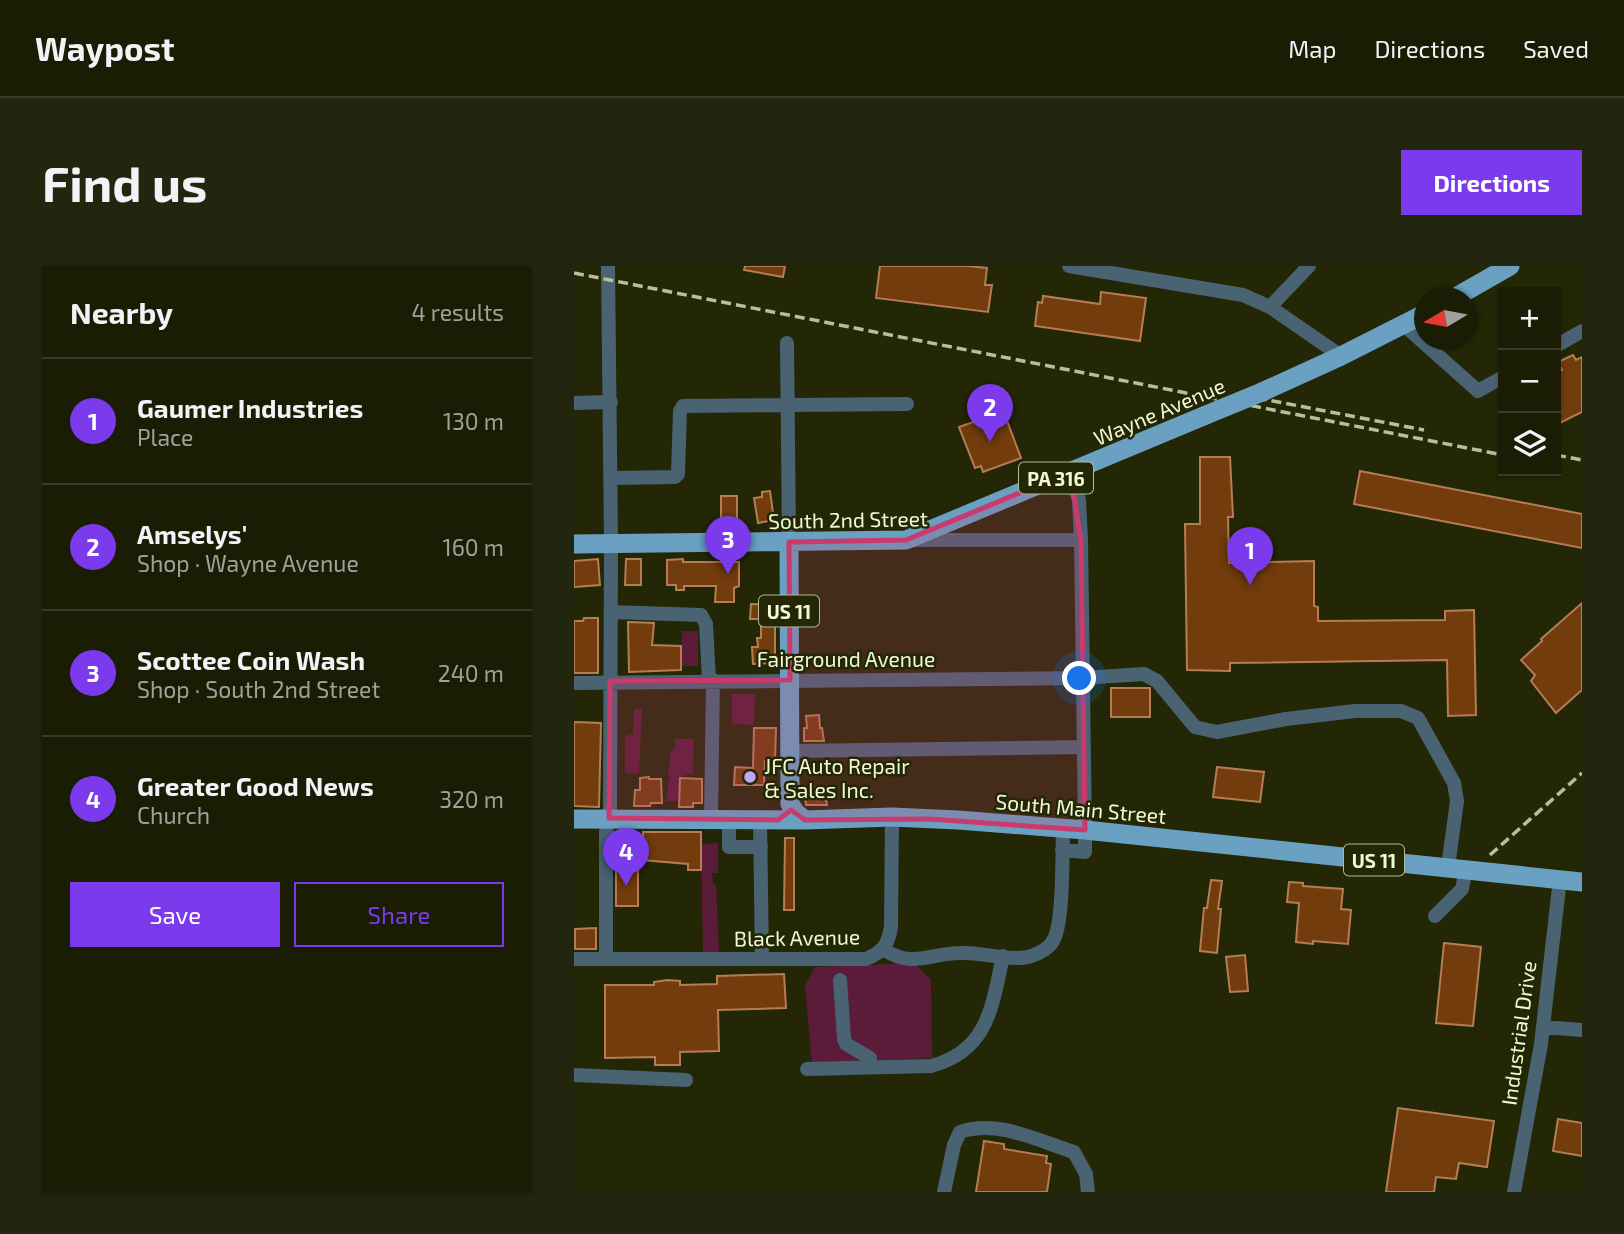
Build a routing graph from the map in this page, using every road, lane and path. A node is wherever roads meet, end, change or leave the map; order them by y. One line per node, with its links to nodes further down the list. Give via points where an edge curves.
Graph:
1 (608, 266): 15 (street)
2 (1069, 266): 6 (street, via 1243,295)
3 (1309, 266): 6 (street)
4 (1510, 266): 5 (main road)
5 (1473, 287)
6 (1270, 307): 12 (street)
7 (1414, 320): 8 (main road, Wayne Avenue / PA 316)
8 (1405, 326): 12 (main road, Wayne Avenue / PA 316); 13 (street, via 1478,391)
9 (1582, 331): 11 (street)
10 (787, 343): 17 (street)
11 (1561, 343)
12 (1341, 356): 18 (main road, Wayne Avenue / PA 316, bridge)
13 (1498, 380)
14 (574, 402): 15 (street)
15 (611, 402): 19 (street)
16 (907, 404): 17 (street)
17 (788, 405): 19 (street, via 683,406 678,474); 22 (street)
18 (1070, 472): 20 (main road, Wayne Avenue / PA 316); 21 (street, via 1079,500)
19 (611, 478): 23 (street)
20 (906, 540): 21 (street, South 2nd Street); 22 (main road, South 2nd Street / PA 316)
21 (1081, 540): 26 (street)
22 (789, 542): 23 (main road, South 2nd Street); 28 (main road, US 11)
23 (611, 543): 24 (main road, South 2nd Street); 25 (street)
24 (574, 544)
25 (611, 612): 27 (street, via 701,615 706,624); 29 (street)
26 (1082, 678): 28 (street, Fairground Avenue); 31 (street); 44 (street, Fairground Avenue, via 1144,674 1157,681 1195,727 1217,732 1355,710 1401,711 1418,718 1454,783)
27 (711, 680): 28 (street, Fairground Avenue); 29 (street, Fairground Avenue); 37 (street)
28 (790, 680): 32 (main road, US 11)
29 (610, 681): 30 (street, Fairground Avenue); 35 (street)
30 (574, 683)
31 (1083, 747): 32 (street); 41 (street)
32 (791, 751): 33 (main road, US 11)
33 (790, 804): 38 (main road, via 785,814); 39 (main road)
34 (892, 817): 39 (main road, South Main Street / US 11); 40 (main road, South Main Street / US 11); 48 (street, Black Avenue, via 891,927)
35 (609, 818): 36 (main road, South Main Street / US 11); 37 (main road, South Main Street / US 11); 50 (street)
36 (574, 819)
37 (720, 819): 38 (main road, South Main Street / US 11); 42 (street, via 729,847)
38 (769, 820): 39 (main road, South Main Street / US 11); 42 (street)
39 (806, 820)
40 (1063, 828): 41 (main road, South Main Street / US 11); 43 (street)
41 (1085, 830): 43 (street, via 1084,852); 44 (main road, South Main Street / US 11)
42 (761, 847): 51 (street)
43 (1062, 850): 49 (street, via 1054,940 1030,957)
44 (1457, 868): 45 (main road, South Main Street / US 11); 47 (street, via 1462,889)
45 (1560, 879): 46 (main road, South Main Street / US 11); 54 (street, Industrial Drive)
46 (1582, 882)
47 (1435, 916)
48 (883, 948): 49 (street, via 900,959 915,961 960,953); 51 (street, Black Avenue, via 866,959)
49 (1003, 956): 56 (street, via 990,1010 969,1048 950,1061 931,1066)
50 (606, 959): 51 (street, Black Avenue); 52 (street, Black Avenue)
51 (762, 959)
52 (574, 960)
53 (840, 980): 56 (street, via 844,1039 870,1058)
54 (1543, 1027): 55 (street); 62 (street, Industrial Drive)
55 (1582, 1030)
56 (870, 1067): 57 (street)
57 (807, 1069)
58 (574, 1076): 59 (street)
59 (687, 1080)
60 (944, 1192): 61 (street, via 954,1145 961,1132 975,1127 1003,1129 1074,1152 1086,1174)
61 (1088, 1192)
62 (1514, 1192)

